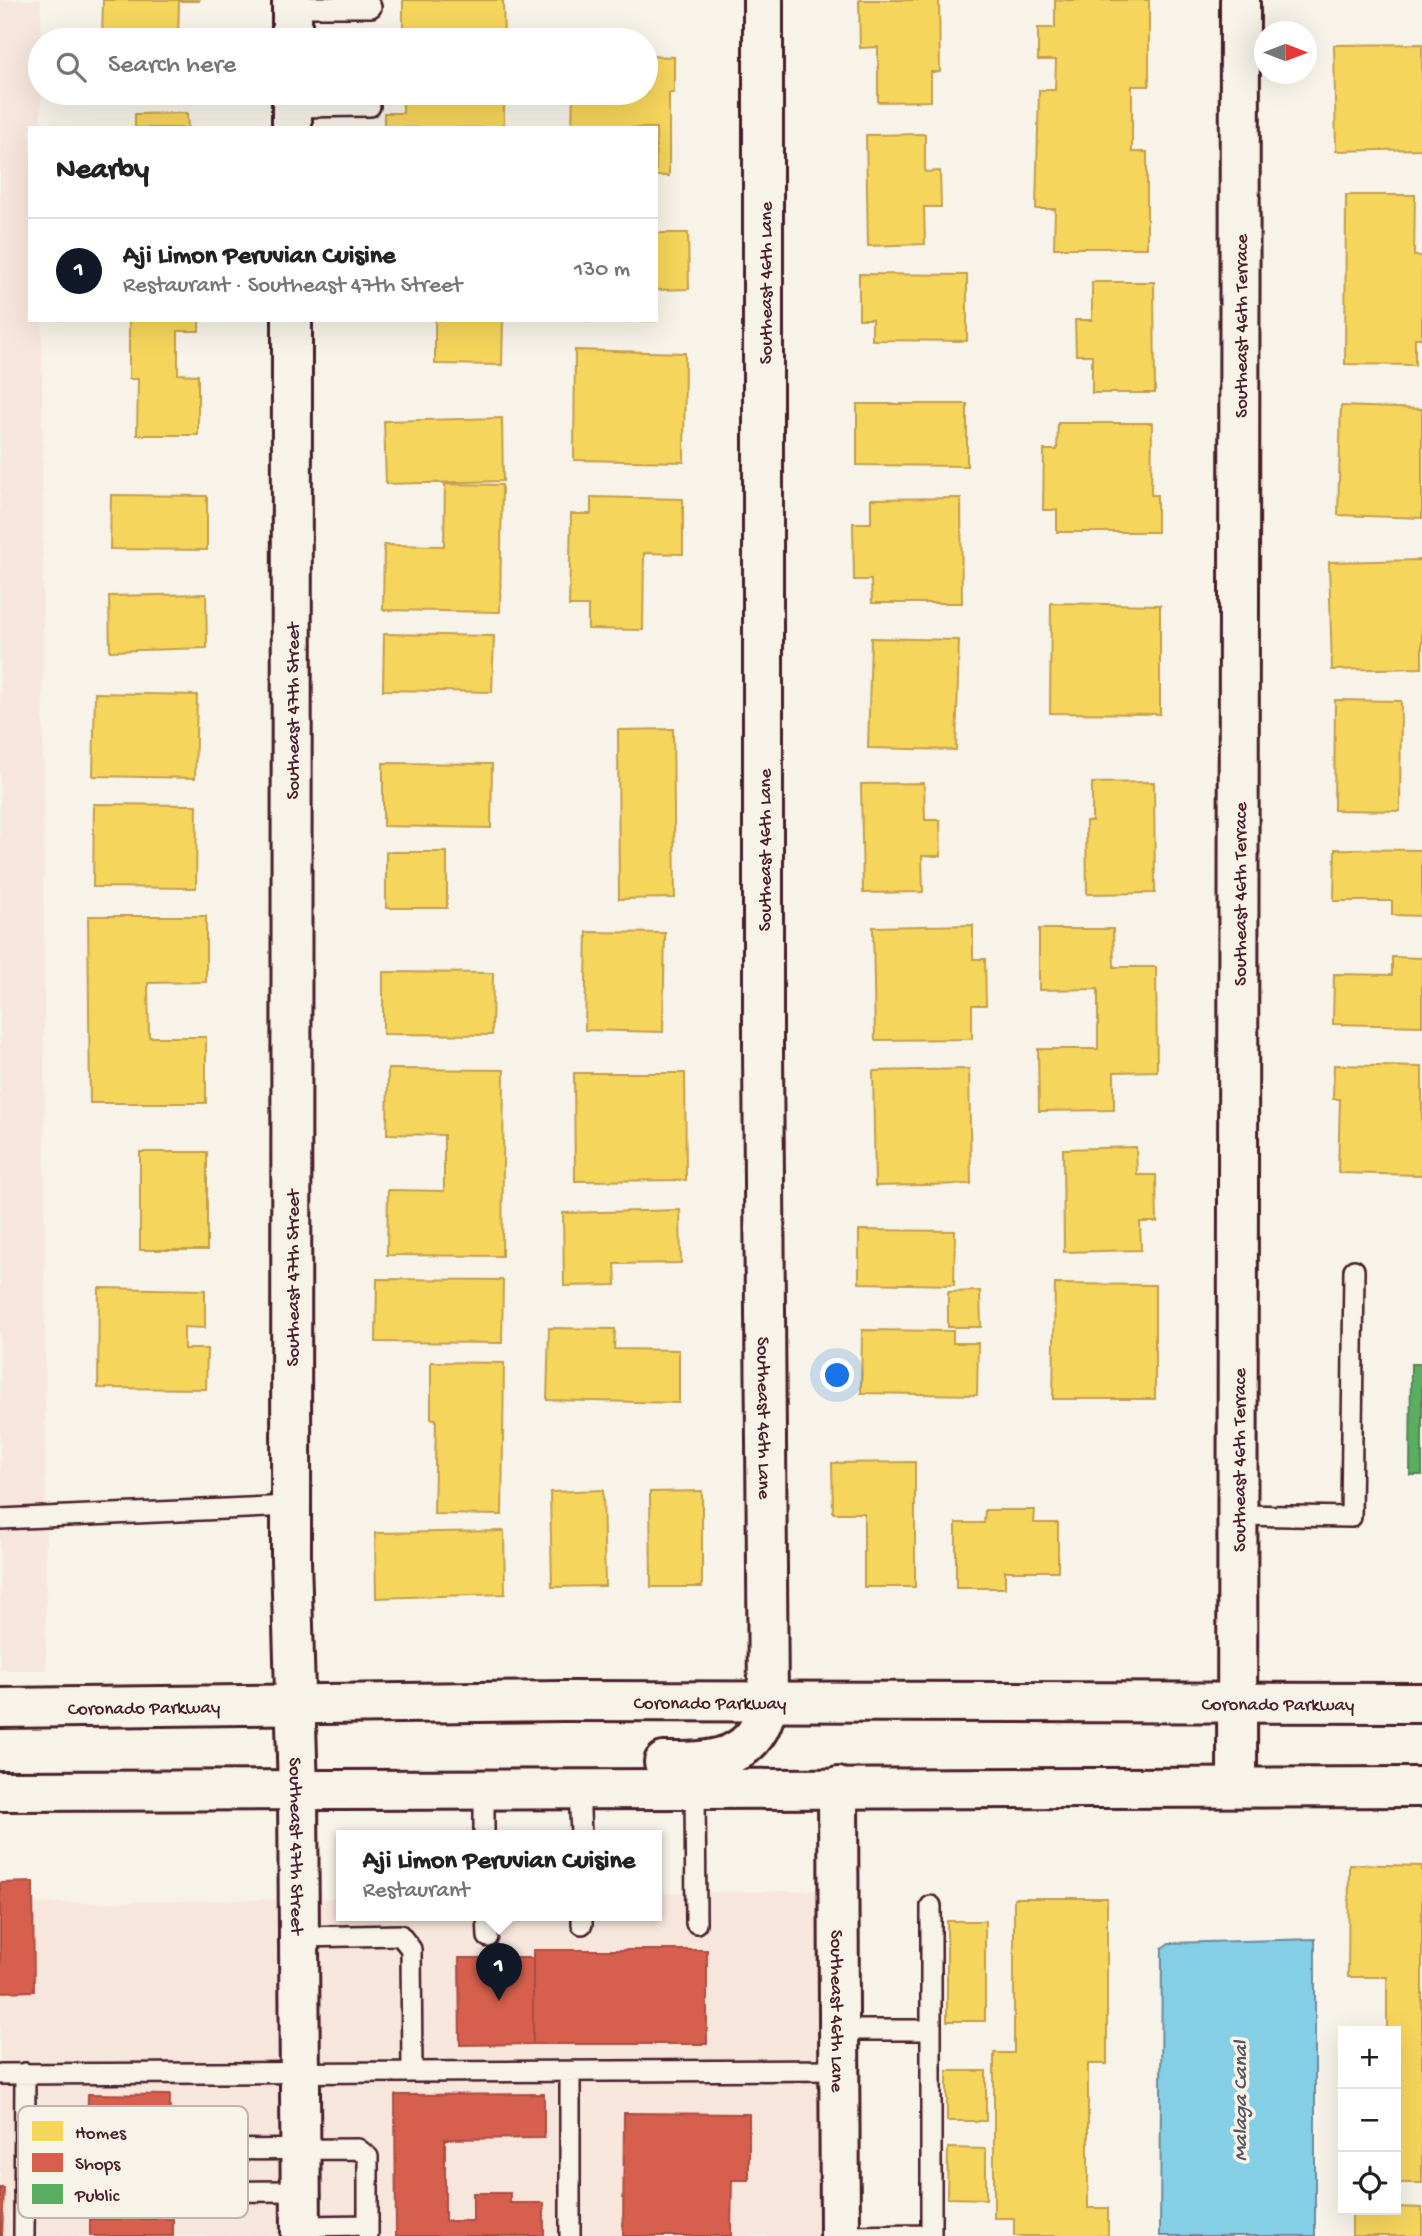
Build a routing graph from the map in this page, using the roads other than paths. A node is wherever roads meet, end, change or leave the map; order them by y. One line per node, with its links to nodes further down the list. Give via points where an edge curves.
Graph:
1 (764, 0): 12 (street, Southeast 46th Lane)
2 (1240, 0): 10 (street, Southeast 46th Terrace)
3 (371, 7): 4 (lane)
4 (292, 16)
5 (370, 106): 6 (lane)
6 (292, 109)
7 (292, 322): 9 (street, Southeast 47th Street)
8 (1354, 1270): 10 (lane, via 1351,1517)
9 (291, 1506): 11 (lane); 15 (street, Southeast 47th Street)
10 (1237, 1515): 13 (street, Southeast 46th Terrace)
11 (0, 1519)
12 (768, 1700): 13 (street, Coronado Parkway); 15 (street, Coronado Parkway); 22 (street, via 765,1720 729,1757 705,1763 613,1764)
13 (1237, 1701): 14 (street, Coronado Parkway); 17 (street, Southeast 46th Terrace)
14 (1422, 1703)
15 (295, 1704): 16 (street, Coronado Parkway); 23 (street, Southeast 47th Street)
16 (0, 1708)
17 (1237, 1786): 19 (street); 20 (street)
18 (695, 1787): 19 (street); 22 (street); 29 (lane)
19 (838, 1787): 32 (street, Southeast 46th Lane)
20 (1422, 1787)
21 (484, 1788): 22 (street); 23 (street); 25 (lane)
22 (579, 1788): 26 (lane)
23 (298, 1790): 24 (street); 30 (street, Southeast 47th Street)
24 (0, 1791)
25 (484, 1830)
26 (581, 1830)
27 (931, 1906): 33 (lane)
28 (487, 1921): 31 (lane)
29 (696, 1923)
30 (300, 1937): 35 (lane, via 400,1935 411,1949); 38 (street, Southeast 47th Street)
31 (488, 1937)
32 (840, 2029): 33 (lane); 34 (street, Southeast 46th Lane)
33 (931, 2029): 47 (lane)
34 (840, 2070): 36 (lane); 50 (street, Southeast 46th Lane)
35 (412, 2072): 36 (lane); 38 (lane)
36 (570, 2072): 49 (lane)
37 (25, 2073): 38 (lane); 39 (lane); 40 (lane)
38 (300, 2073): 41 (street, Southeast 47th Street)
39 (0, 2074)
40 (25, 2106)
41 (300, 2148): 42 (lane); 45 (street, Southeast 47th Street); 46 (lane, via 358,2149 368,2157)
42 (248, 2149)
43 (248, 2213): 45 (lane)
44 (24, 2218): 48 (lane)
45 (301, 2218): 46 (lane)
46 (368, 2230)
47 (931, 2235): 50 (lane)
48 (24, 2236)
49 (570, 2236)
50 (840, 2236)

